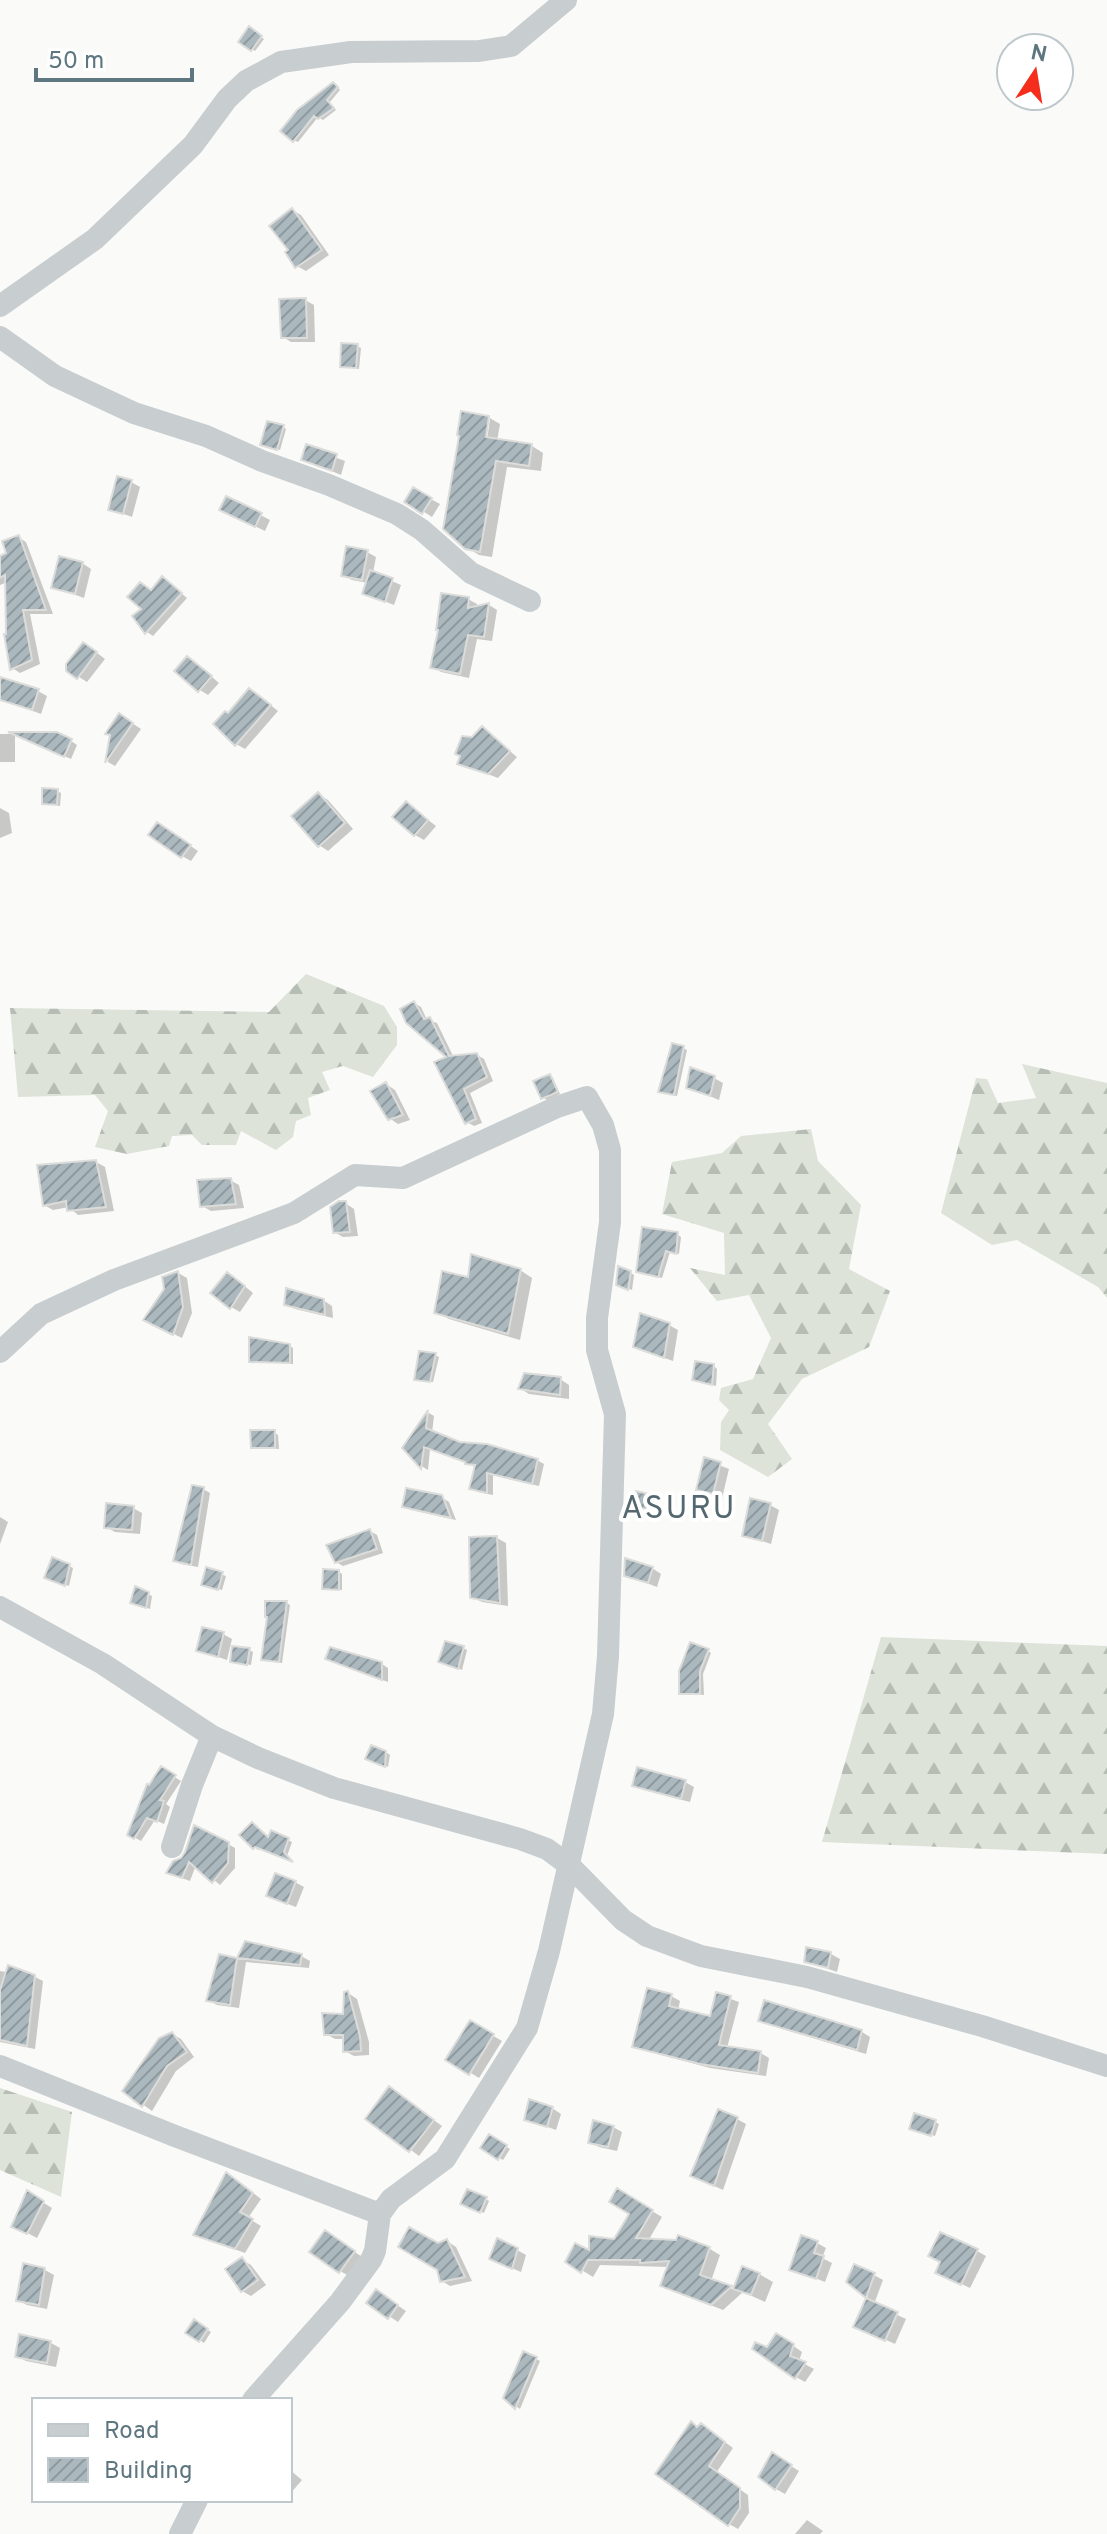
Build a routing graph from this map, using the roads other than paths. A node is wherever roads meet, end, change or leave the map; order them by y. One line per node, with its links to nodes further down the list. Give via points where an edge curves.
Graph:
1 (566, 0): 2 (street, via 511,46 337,54 281,62 246,81 227,99 193,145 95,239)
2 (0, 306)
3 (0, 337): 4 (street, via 55,376 134,413 206,436 397,514 471,573)
4 (530, 601)
5 (0, 1352): 9 (street, via 41,1314 114,1280 294,1213 355,1175 403,1178 587,1097 610,1150 610,1222 597,1350 615,1414 603,1714)
6 (0, 1607): 7 (street, via 103,1664)
7 (212, 1736): 8 (street); 9 (street, via 334,1788 520,1839 547,1849)
8 (172, 1847)
9 (570, 1866): 11 (street, via 623,1920 647,1936 701,1956 807,1977); 12 (street, via 527,2028 445,2159 391,2199)
10 (0, 2066): 12 (street)
11 (1107, 2066)
12 (380, 2214): 13 (street, via 371,2260)
13 (255, 2398)
14 (196, 2502): 15 (street)
15 (180, 2534)

